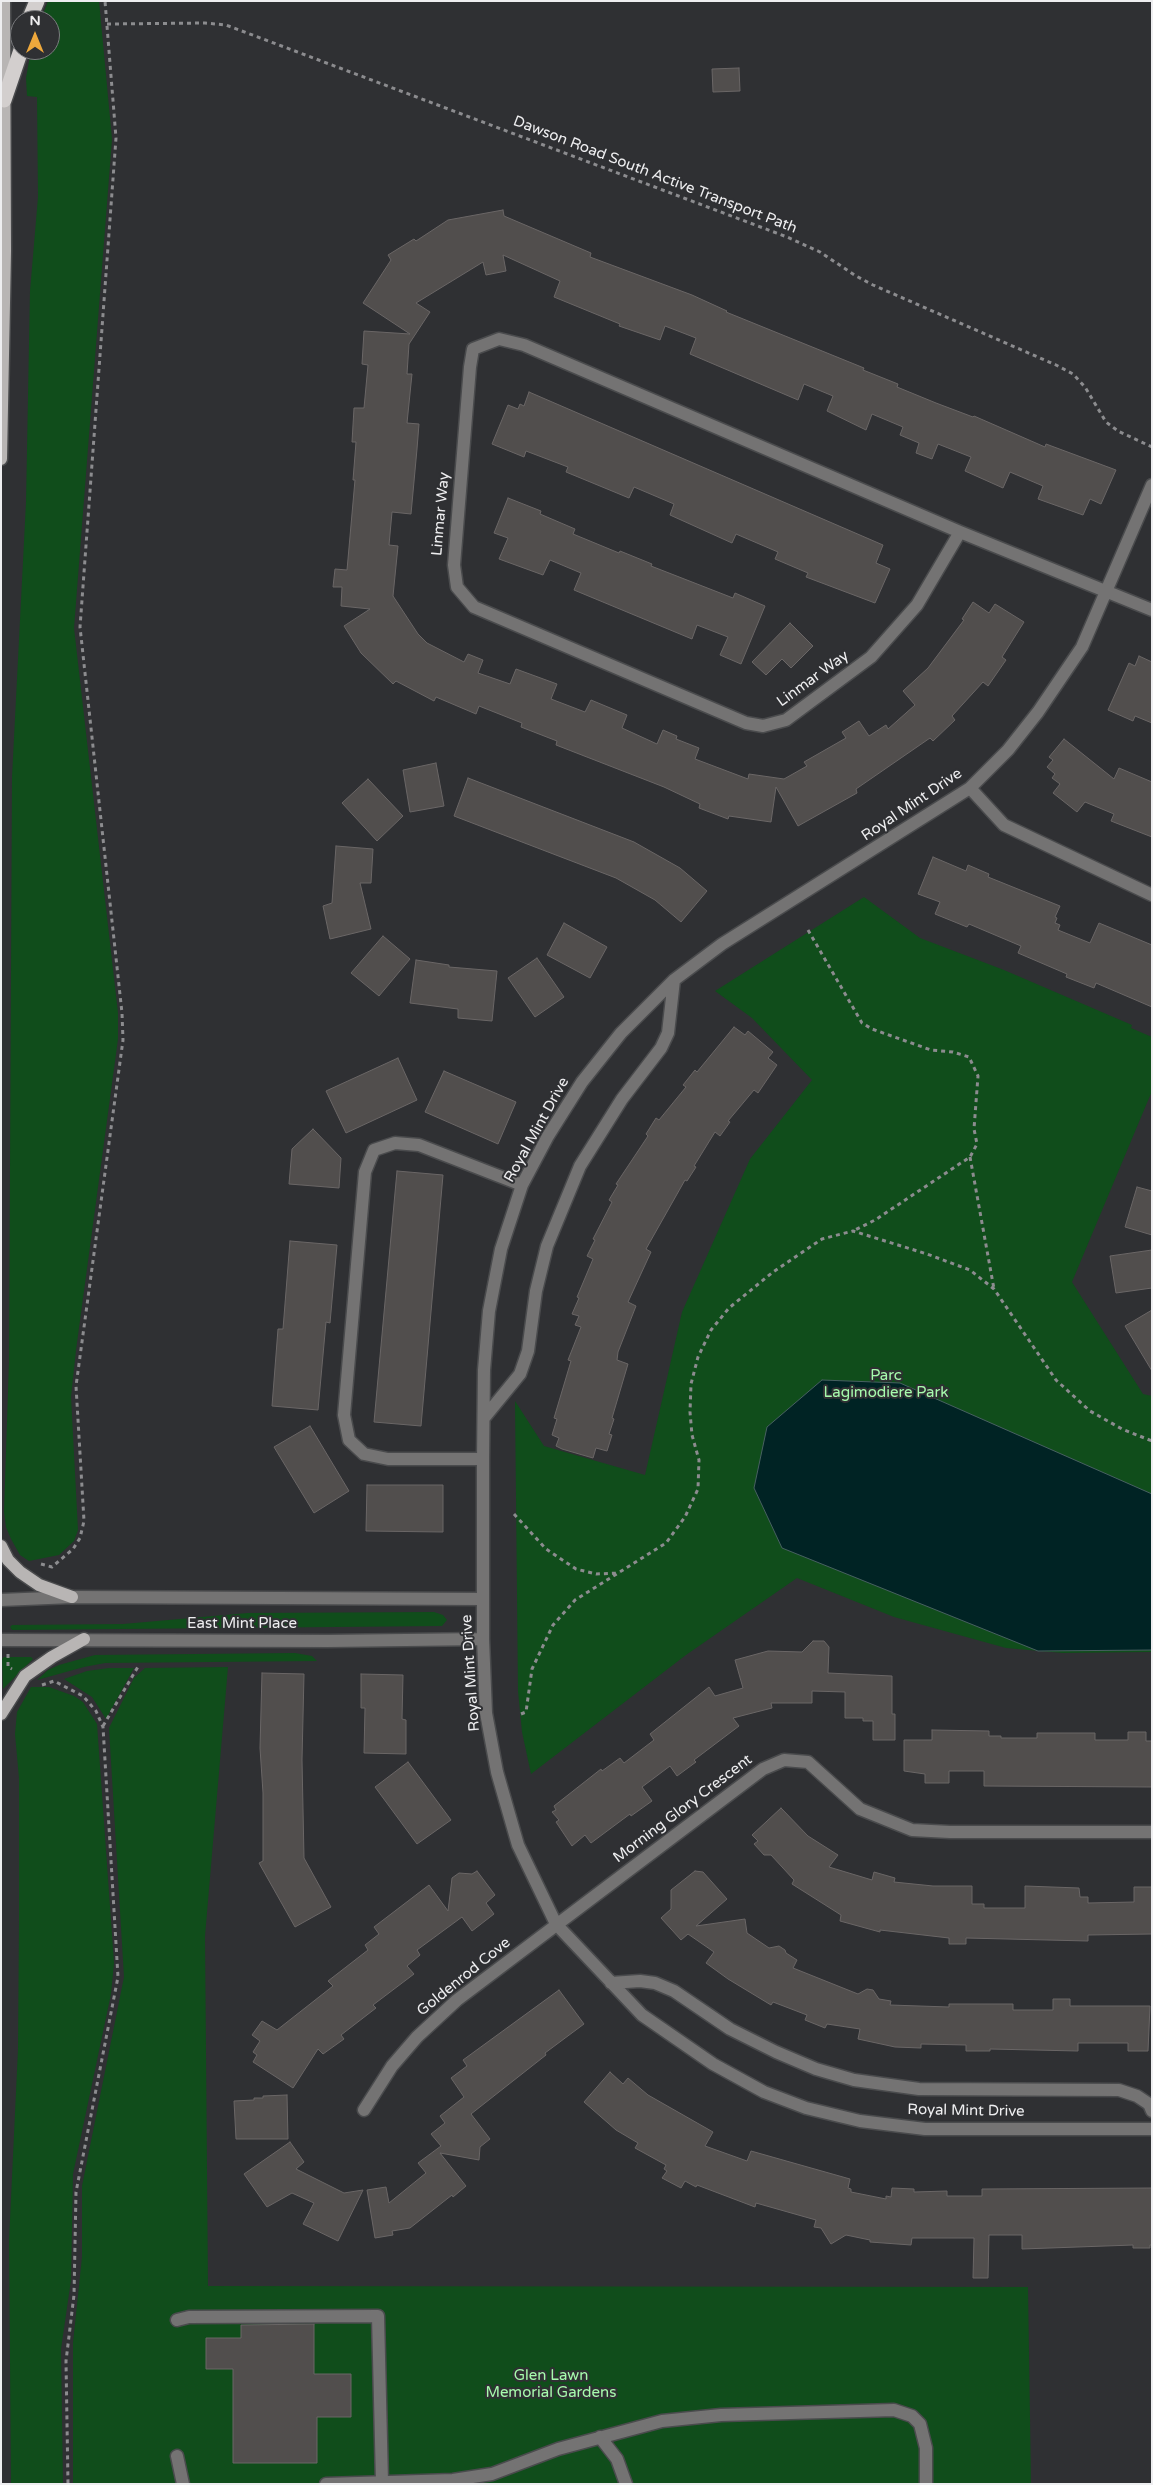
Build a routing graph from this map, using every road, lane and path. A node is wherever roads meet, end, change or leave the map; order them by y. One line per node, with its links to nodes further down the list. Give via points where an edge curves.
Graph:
1 (4, 1): 5 (main road)
2 (105, 1): 3 (path)
3 (107, 24): 6 (path, Dawson Road South Active Transport Path, via 226,25 787,237 820,252 873,285 1073,374 1085,387 1106,422); 25 (path, via 116,138 80,627 123,1040 76,1386 84,1521 73,1549)
4 (18, 60): 5 (highway)
5 (4, 100): 7 (main road)
6 (1152, 447)
7 (1, 458)
8 (1152, 486): 10 (street, Royal Mint Drive)
9 (960, 532): 9 (street, Linmar Way, via 524,345 499,339 473,349 454,565 457,587 474,607 746,723 763,726 786,720 871,657 917,605); 10 (street, Linmar Way)
10 (1108, 591): 11 (street, Linmar Way); 12 (street, Royal Mint Drive, via 1082,647 1038,712 1008,750)
11 (1152, 610)
12 (970, 788): 13 (street, via 1004,825); 15 (street, Royal Mint Drive, via 722,944)
13 (1152, 894)
14 (808, 930): 16 (path, via 862,1022 872,1029 931,1050 969,1057 978,1076 974,1129 977,1144)
15 (674, 980): 17 (street, Royal Mint Drive, via 621,1033 582,1082); 20 (street, via 668,1033 580,1166 547,1246 536,1290 528,1351 520,1374)
16 (970, 1157): 18 (path); 19 (path)
17 (522, 1185): 20 (street, Royal Mint Drive, via 501,1249 488,1311); 22 (street, via 419,1145 395,1143 374,1150 365,1172 344,1415 349,1440 364,1454 388,1459)
18 (853, 1231): 19 (path, via 970,1270); 26 (path, via 822,1239 773,1272 729,1308 711,1330 698,1357 691,1384 692,1435 699,1460 698,1489 685,1517 666,1543)
19 (994, 1289): 21 (path, via 1056,1380 1090,1411)
20 (484, 1418): 22 (street, Royal Mint Drive)
21 (1152, 1441)
22 (483, 1459): 29 (street, Royal Mint Drive)
23 (514, 1514): 26 (path, via 546,1549 576,1570 596,1574)
24 (1, 1546): 27 (main road, via 8,1560 39,1586)
25 (52, 1567)
26 (620, 1573): 36 (path, via 575,1600 553,1625 532,1669 526,1712)
27 (72, 1597): 28 (street, East Mint Place); 29 (street, East Mint Place)
28 (1, 1600)
29 (483, 1600): 31 (street, Royal Mint Drive)
30 (84, 1639): 31 (street, East Mint Place); 32 (street, East Mint Place); 35 (main road, via 25,1676)
31 (483, 1639): 39 (street, Royal Mint Drive, via 486,1713 497,1772 518,1845)
32 (1, 1640)
33 (139, 1665): 37 (path)
34 (54, 1681): 37 (path, via 83,1696 96,1711)
35 (1, 1714)
36 (521, 1714)
37 (103, 1727): 49 (path, via 118,1977 76,2192 74,2295 66,2361)
38 (1152, 1832): 39 (street, Morning Glory Crescent, via 912,1830 860,1809 808,1762 784,1760 763,1769)
39 (556, 1924): 40 (street, Royal Mint Drive); 41 (street, Goldenrod Cove, via 457,2000 417,2037 392,2066)
40 (611, 1983): 42 (street, Royal Mint Drive, via 655,1983 674,1991 730,2029 776,2052 854,2080 919,2089 1119,2090 1137,2096 1149,2104); 43 (street, Royal Mint Drive, via 642,2016 713,2064 764,2092 806,2108 860,2121 925,2129)
41 (364, 2110)
42 (1152, 2111)
43 (1152, 2129)
44 (177, 2320): 47 (street, via 189,2317 378,2316)
45 (600, 2437): 48 (street, via 558,2448 492,2474); 52 (street, via 617,2459); 53 (street, via 662,2421 721,2415 894,2410 912,2416 920,2424 926,2448)
46 (177, 2456): 50 (street)
47 (382, 2482): 48 (street); 51 (street)
48 (453, 2482)
49 (68, 2484)
50 (183, 2484)
51 (326, 2484)
52 (626, 2484)
53 (926, 2484)

